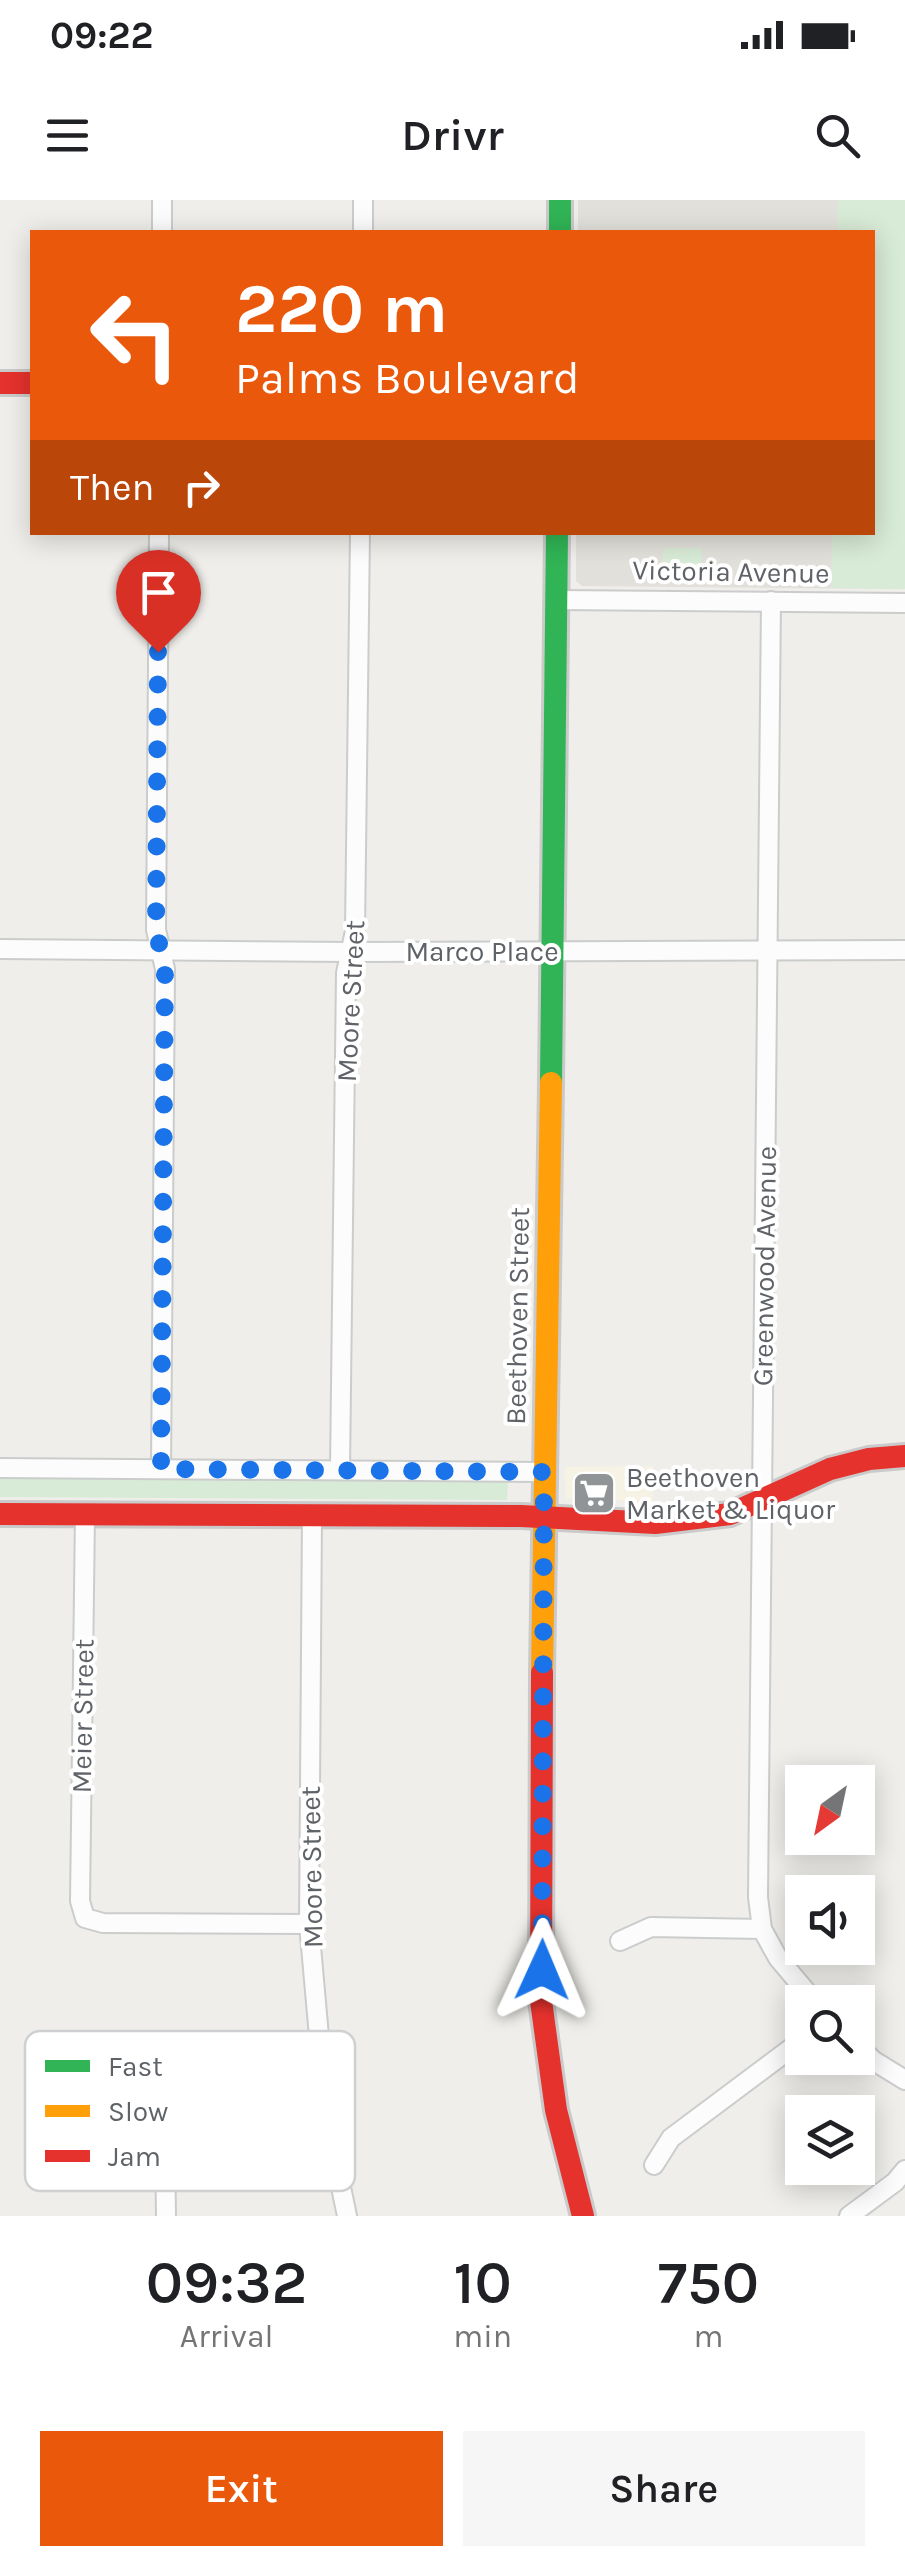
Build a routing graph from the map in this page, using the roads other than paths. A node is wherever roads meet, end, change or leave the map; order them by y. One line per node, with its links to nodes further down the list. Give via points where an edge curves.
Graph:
1 (162, 200): 4 (street)
2 (363, 200): 5 (street)
3 (560, 200): 6 (street)
4 (162, 230)
5 (363, 230)
6 (560, 230)
7 (0, 382): 8 (street)
8 (30, 383)
9 (159, 535): 16 (street)
10 (360, 535): 20 (street, Moore Street)
11 (557, 535): 12 (street, Beethoven Street)
12 (556, 600): 13 (street, Victoria Avenue); 17 (street, Beethoven Street)
13 (771, 602): 14 (street, Victoria Avenue); 18 (street, Greenwood Avenue)
14 (905, 603)
15 (0, 949): 16 (street, Marco Place)
16 (160, 950): 20 (street, Marco Place); 23 (street)
17 (554, 950): 18 (street, Marco Place); 20 (street, Marco Place); 25 (street, Beethoven Street)
18 (767, 950): 19 (street, Marco Place); 26 (street, Greenwood Avenue)
19 (905, 950)
20 (350, 952): 24 (street, Moore Street)
21 (905, 1456): 26 (street, via 830,1469)
22 (0, 1468): 23 (street)
23 (161, 1469): 24 (street)
24 (340, 1470): 25 (street)
25 (544, 1472): 30 (street, Beethoven Street)
26 (762, 1502): 30 (street, via 730,1514 655,1523); 32 (street, Greenwood Avenue)
27 (0, 1514): 28 (street)
28 (84, 1514): 29 (street); 31 (street, Meier Street, via 85,1918)
29 (312, 1516): 30 (street); 31 (street, Moore Street)
30 (545, 1516): 45 (street, Beethoven Street, via 542,2014)
31 (309, 1924): 35 (street, Moore Street)
32 (762, 1930): 33 (street, via 652,1927); 34 (street)
33 (620, 1941)
34 (801, 1985)
35 (319, 2031)
36 (785, 2053): 39 (street, via 671,2138)
37 (875, 2062): 38 (street)
38 (905, 2080)
39 (654, 2165)
40 (905, 2170): 46 (street)
41 (166, 2191): 43 (street)
42 (342, 2191): 44 (street, Moore Street)
43 (166, 2216)
44 (347, 2216)
45 (583, 2216)
46 (849, 2216)

